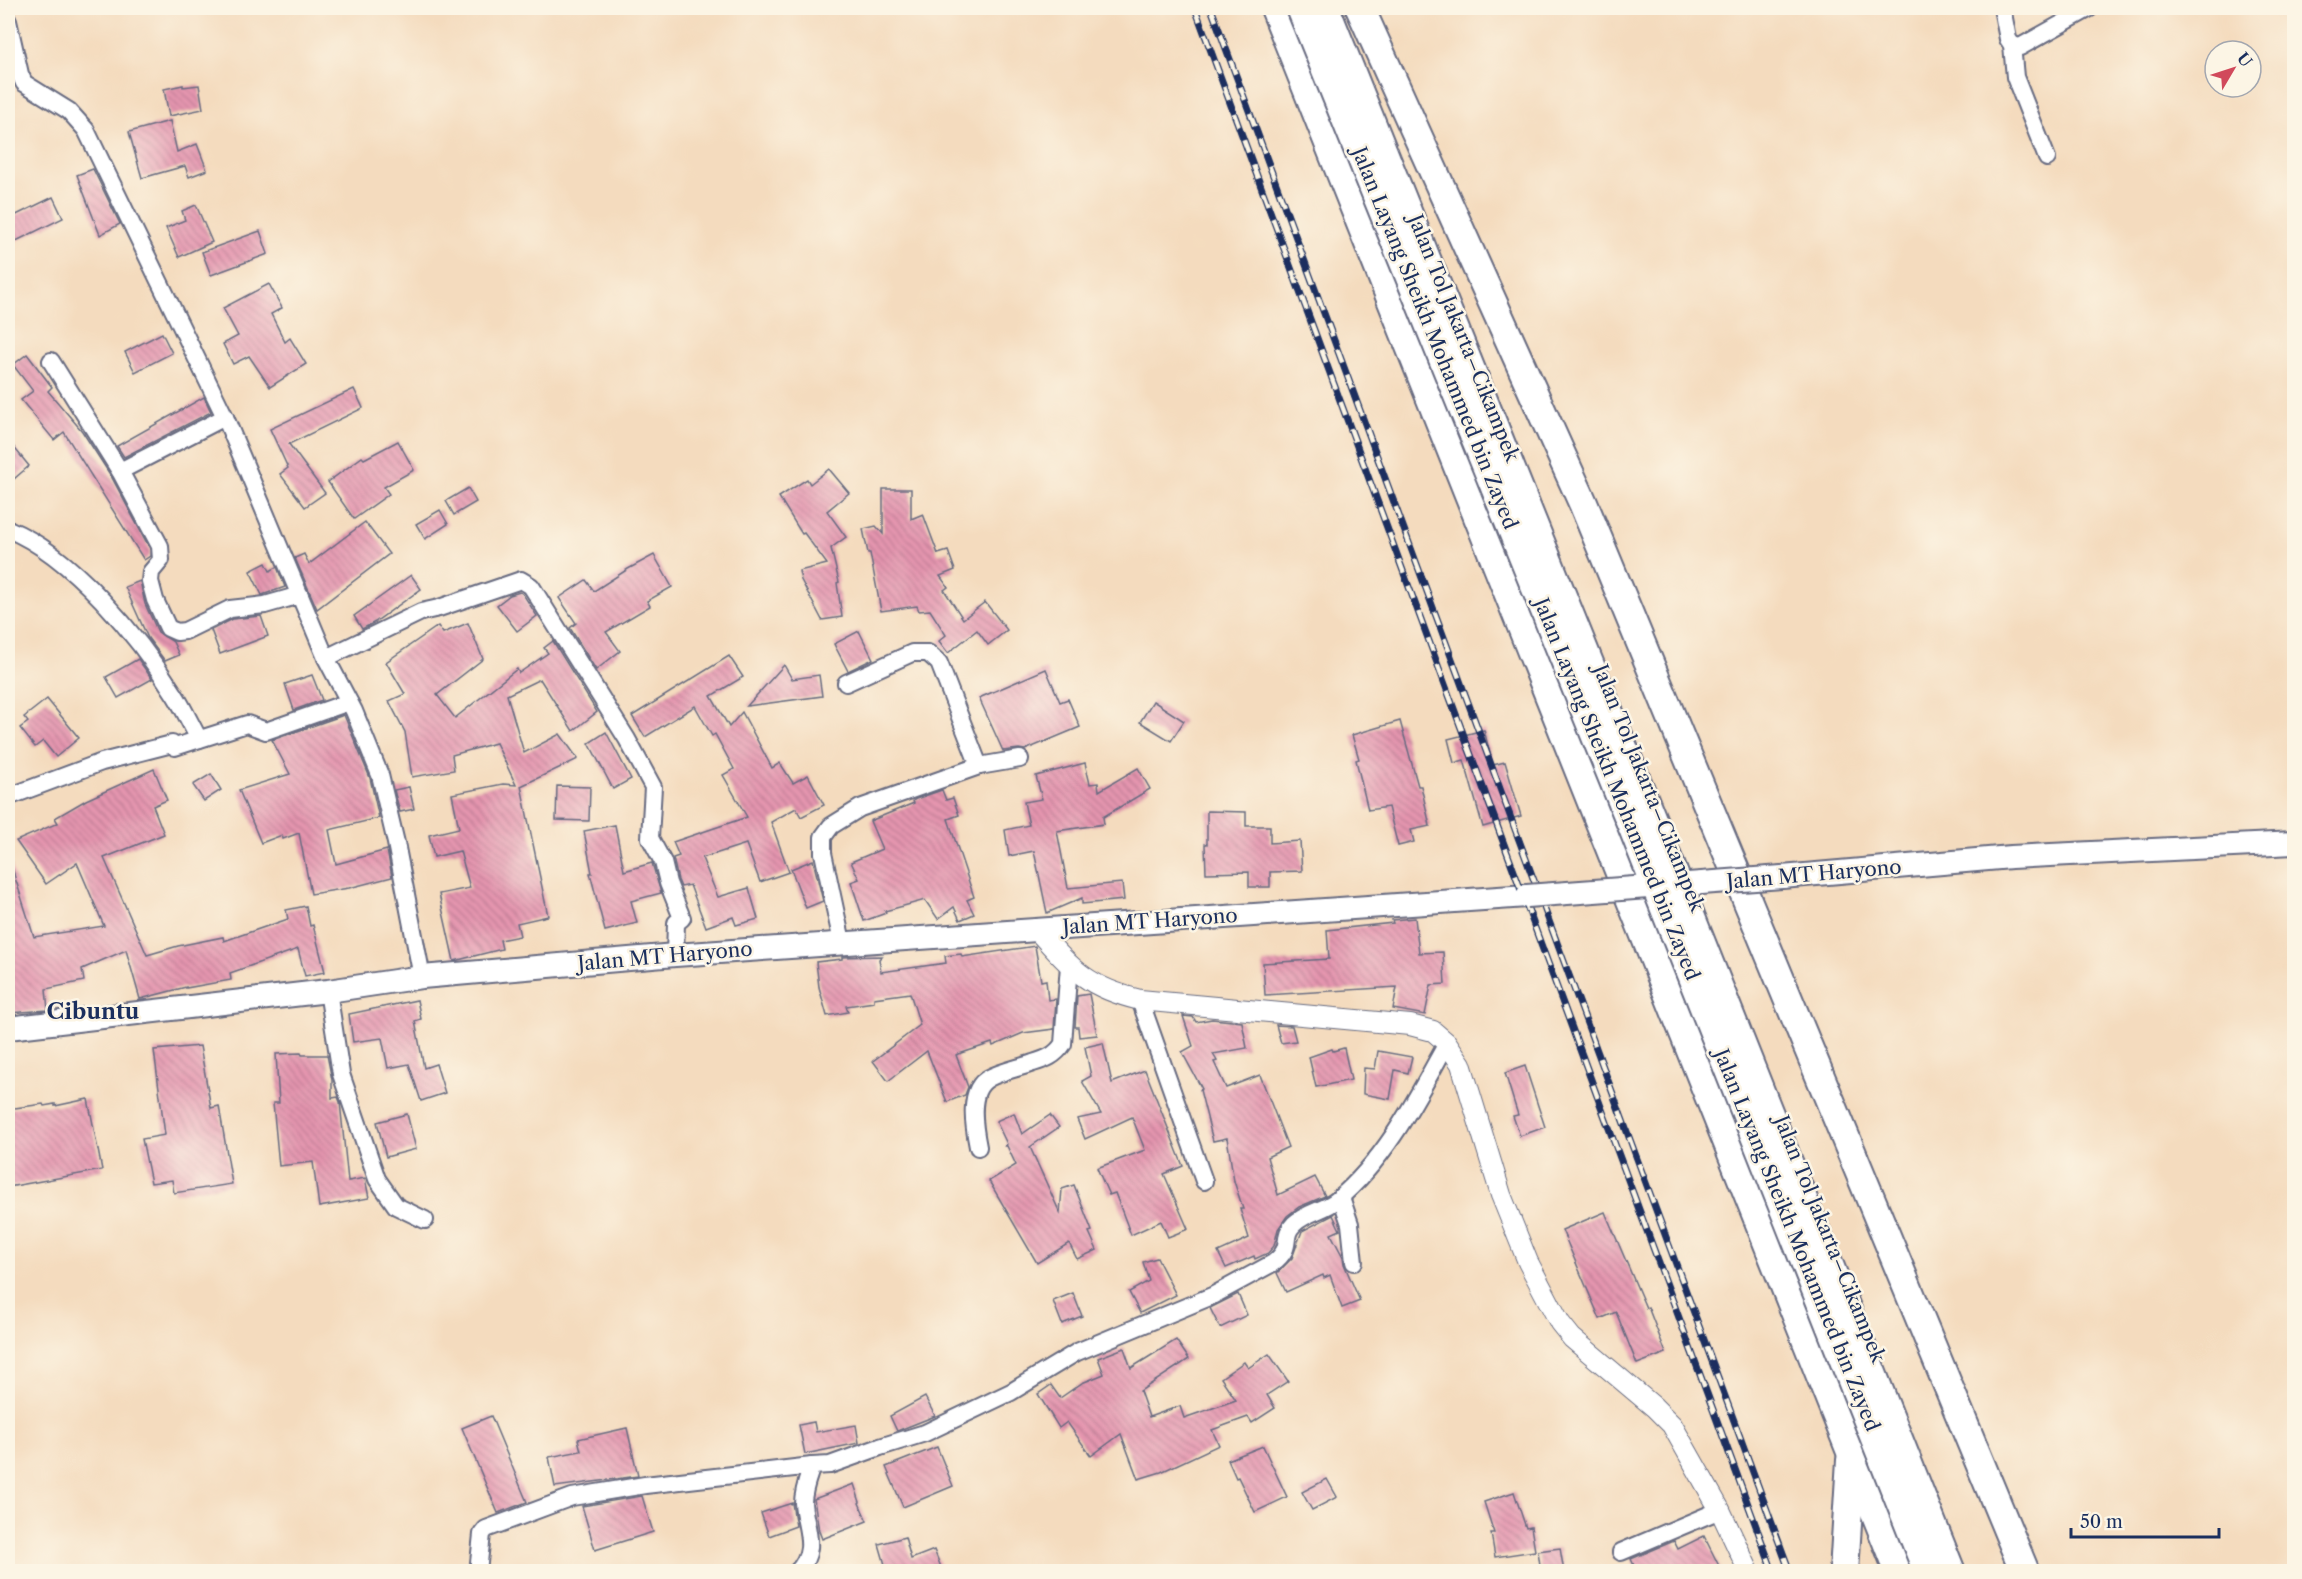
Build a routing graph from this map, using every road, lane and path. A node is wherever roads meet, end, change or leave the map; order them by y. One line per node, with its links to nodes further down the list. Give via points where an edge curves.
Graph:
1 (1275, 8): 37 (highway)
2 (1301, 8): 46 (highway, Jalan Layang Sheikh Mohammed bin Zayed, bridge, via 1627,812)
3 (1327, 8): 47 (highway, Jalan Layang Sheikh Mohammed bin Zayed, bridge); 48 (highway, Jalan Tol Jakarta–Cikampek, via 1731,986)
4 (1360, 8): 49 (highway, via 1583,503)
5 (2002, 8): 8 (street)
6 (2090, 8): 8 (street, via 2020,48)
7 (8, 21): 11 (street, via 24,83 69,111 86,129)
8 (2012, 45): 9 (street, via 2015,77)
9 (2047, 158)
10 (51, 361): 12 (street)
11 (225, 417): 12 (street); 14 (street)
12 (120, 471): 14 (street, via 162,552 150,581 168,628 185,631 230,609)
13 (8, 529): 18 (street, via 82,578 152,661)
14 (300, 596): 15 (street)
15 (326, 658): 17 (street); 25 (street, via 421,612 521,580 531,586 653,787 650,838 663,862 682,918 676,923)
16 (846, 683): 20 (street, via 912,653 928,653 939,663)
17 (349, 702): 18 (street, via 266,731 247,724); 27 (street, via 380,776)
18 (199, 739): 21 (street, via 102,762)
19 (1020, 759): 20 (street)
20 (979, 766): 24 (street, via 860,808 831,826 823,837 823,853)
21 (8, 797)
22 (2295, 843): 23 (main road, Jalan MT Haryono, bridge, via 2011,857 1527,896)
23 (1036, 929): 24 (main road, Jalan MT Haryono); 26 (street)
24 (842, 942): 25 (main road, Jalan MT Haryono)
25 (675, 954): 27 (main road, Jalan MT Haryono)
26 (1069, 965): 29 (street, via 1095,986); 32 (street, via 1063,1044 1057,1054 987,1078 973,1109)
27 (422, 977): 28 (main road, Jalan MT Haryono)
28 (328, 991): 30 (main road, Jalan MT Haryono); 35 (street, via 341,1074 376,1179 396,1206)
29 (1140, 1000): 31 (street, via 1410,1025 1433,1031); 33 (street)
30 (8, 1028)
31 (1447, 1043): 34 (street, via 1388,1145); 39 (street, via 1461,1064 1516,1233 1560,1323 1572,1338 1665,1416)
32 (978, 1147)
33 (1203, 1181)
34 (1341, 1197): 36 (street, via 1350,1224); 38 (street, via 1295,1223 1288,1231 1287,1249 1282,1256 1212,1296 1077,1352 1011,1392 925,1433 830,1465)
35 (425, 1220)
36 (1354, 1262)
37 (1851, 1453): 44 (highway); 45 (highway)
38 (812, 1466): 41 (street, via 572,1497 486,1529 482,1534); 42 (street, via 803,1504 811,1543)
39 (1720, 1510): 40 (street); 43 (street)
40 (1621, 1552)
41 (478, 1572)
42 (796, 1572)
43 (1749, 1572)
44 (1844, 1572)
45 (1899, 1572)
46 (1928, 1572)
47 (1951, 1572)
48 (1962, 1572)
49 (2025, 1572)

